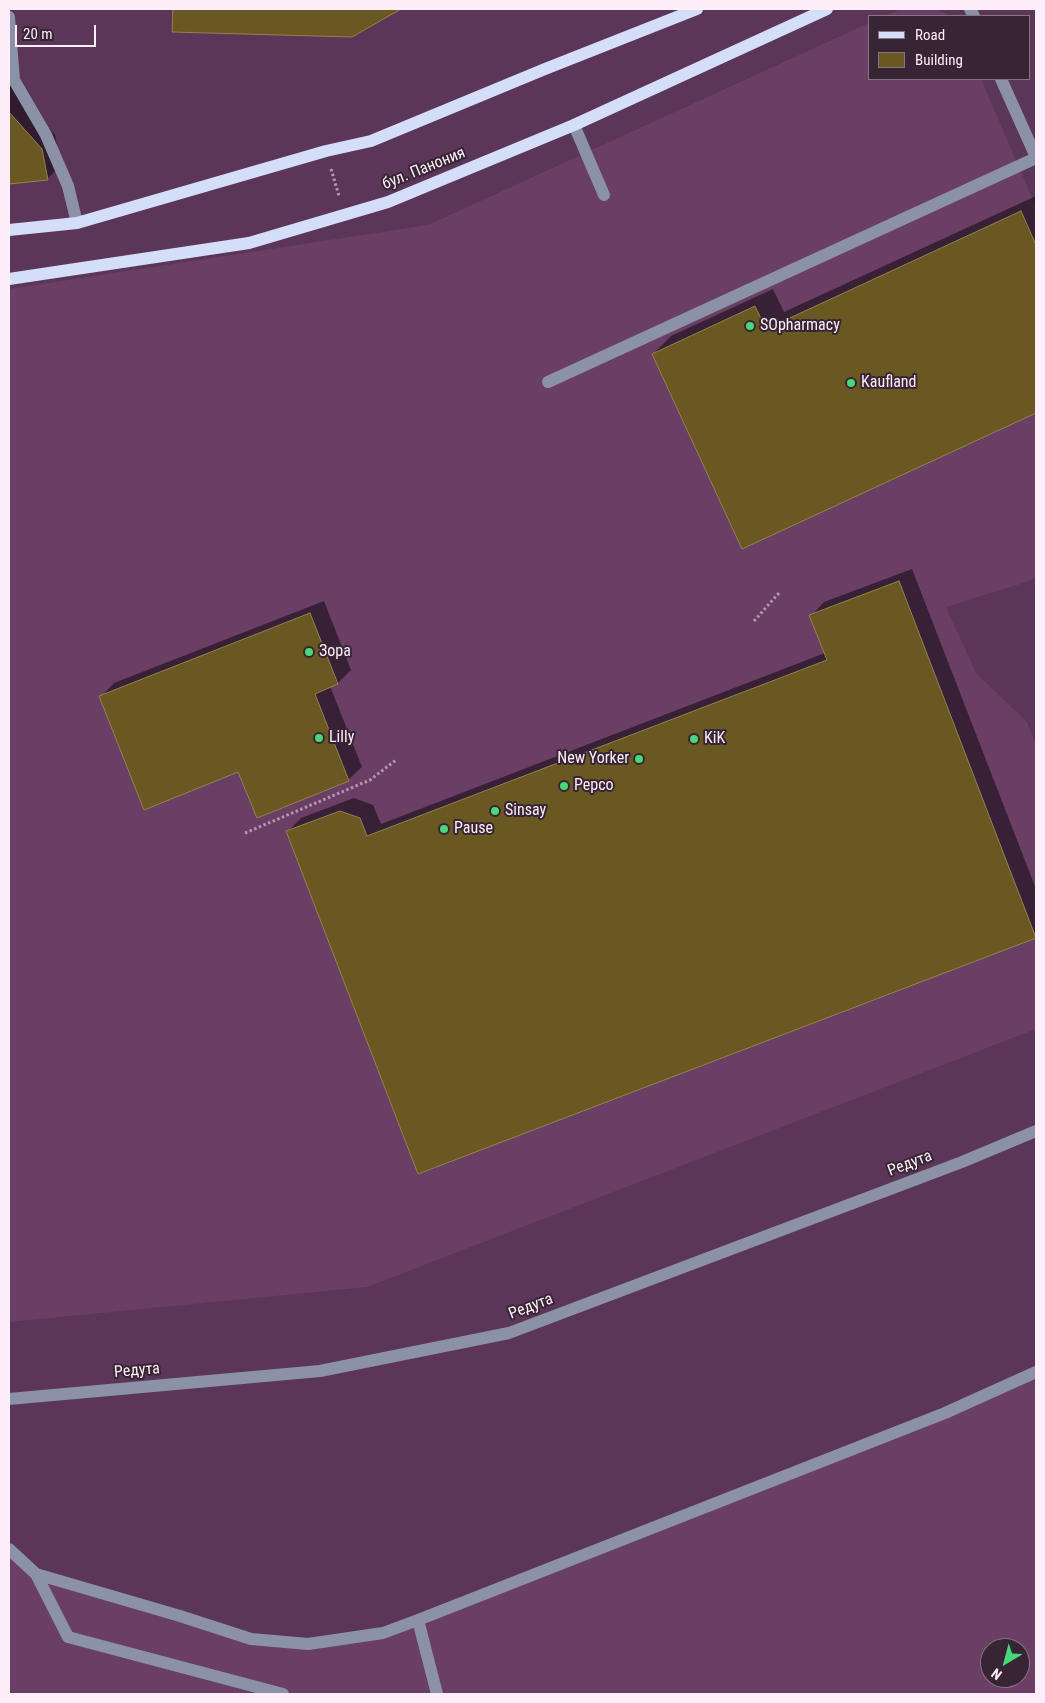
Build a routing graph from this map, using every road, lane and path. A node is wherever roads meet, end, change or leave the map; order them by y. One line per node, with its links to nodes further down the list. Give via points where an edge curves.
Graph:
1 (697, 9): 6 (main road, via 371,141)
2 (827, 9): 5 (main road, бул. Панония)
3 (9, 17): 10 (street, via 14,80 46,135 68,186)
4 (1002, 80): 7 (street)
5 (574, 125): 8 (street); 9 (main road, бул. Панония, via 388,202)
6 (326, 151): 9 (path); 10 (main road)
7 (1036, 158): 13 (street)
8 (604, 195)
9 (344, 215): 12 (main road, бул. Панония, via 249,244)
10 (77, 223): 11 (main road)
11 (9, 230)
12 (9, 279)
13 (548, 382)
14 (779, 592): 15 (path)
15 (754, 621)
16 (396, 760): 17 (path, via 370,780)
17 (245, 833)
18 (1036, 1131): 20 (street, Редута, via 509,1333 320,1371)
19 (1036, 1372): 23 (street, via 945,1413)
20 (9, 1399)
21 (9, 1549): 22 (street)
22 (36, 1574): 23 (street, via 251,1639 308,1644 383,1633); 24 (street, via 68,1637)
23 (418, 1620): 25 (street)
24 (283, 1694)
25 (437, 1694)

